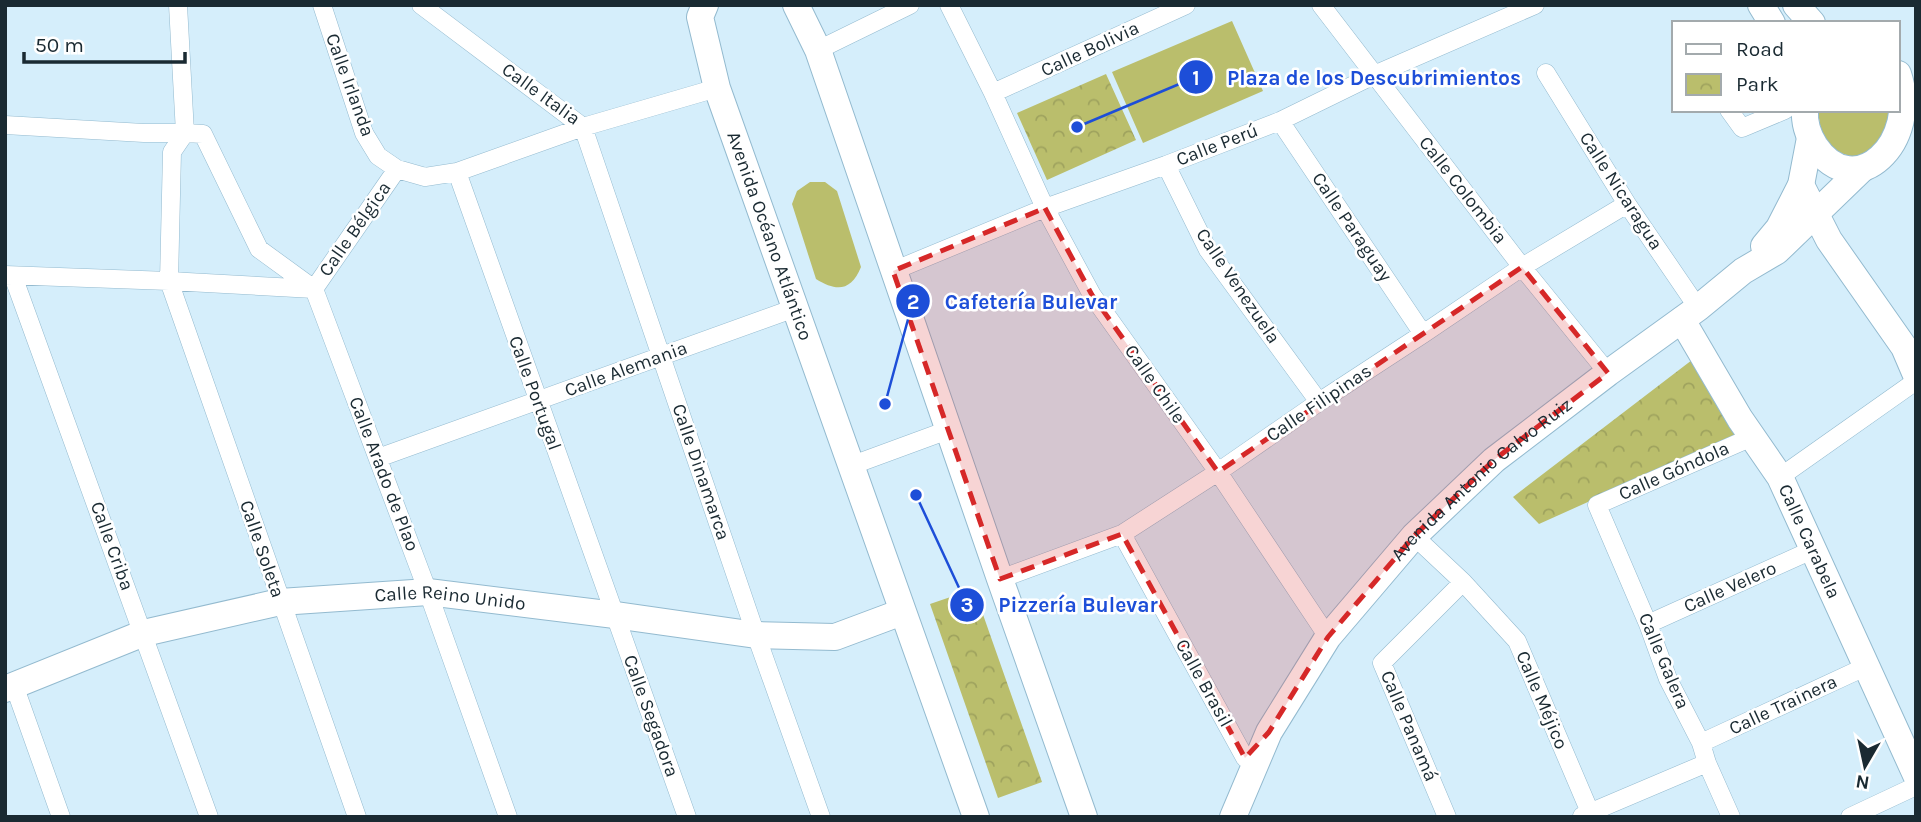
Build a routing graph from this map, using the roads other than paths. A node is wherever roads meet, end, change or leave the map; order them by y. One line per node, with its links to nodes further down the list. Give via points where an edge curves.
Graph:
1 (178, 5): 27 (street)
2 (322, 5): 31 (street, Calle Irlanda, via 364,133 378,156)
3 (421, 5): 26 (street, Calle Italia)
4 (705, 5): 18 (street, Avenida Océano Atlántico, via 700,18)
5 (796, 5): 14 (street)
6 (910, 5): 14 (street)
7 (949, 5): 19 (street, Calle Chile)
8 (1186, 5): 19 (street, Calle Bolivia)
9 (1321, 5): 16 (street, Calle Colombia)
10 (1535, 5): 12 (street, Calle Perú)
11 (1796, 5): 13 (street)
12 (1501, 12): 16 (street, Calle Perú)
13 (1810, 21)
14 (818, 50): 39 (street)
15 (1546, 73): 35 (street, Calle Nicaragua)
16 (1374, 75): 24 (street, Calle Perú); 38 (street, Calle Colombia)
17 (1900, 77): 20 (street)
18 (717, 88): 26 (street, Calle Italia); 44 (street, Avenida Océano Atlántico)
19 (993, 93): 36 (street, Calle Chile)
20 (1915, 101): 29 (street)
21 (1730, 112): 22 (street, via 1742,128)
22 (1780, 112)
23 (1805, 112): 28 (street)
24 (1280, 121): 30 (street, Calle Perú); 46 (street, Calle Paraguay)
25 (5, 125): 27 (street)
26 (583, 127): 33 (street); 48 (street, Calle Dinamarca)
27 (185, 132): 42 (street, via 172,152); 43 (street, via 203,134 259,249)
28 (1810, 138): 32 (street, via 1831,161); 34 (street, Avenida Antonio Calvo Ruiz)
29 (1908, 150): 32 (street)
30 (1166, 165): 36 (street, Calle Perú); 53 (street, Calle Venezuela, via 1208,250)
31 (397, 169): 33 (street, via 425,177); 43 (street, Calle Bélgica)
32 (1862, 169): 37 (street, Avenida Antonio Calvo Ruiz)
33 (457, 172): 52 (street, Calle Portugal)
34 (1801, 185): 37 (street); 40 (street, Avenida Antonio Calvo Ruiz, via 1779,228)
35 (1627, 204): 38 (street, Calle Filipinas); 45 (street, Calle Nicaragua)
36 (1045, 208): 39 (street, Calle Perú); 58 (street, Calle Chile, via 1092,295)
37 (1815, 214): 40 (street, Avenida Antonio Calvo Ruiz, via 1777,251); 47 (street, via 1829,240)
38 (1522, 267): 46 (street, Calle Filipinas); 49 (street, Calle Colombia)
39 (893, 271): 54 (street)
40 (1742, 271): 45 (street, Avenida Antonio Calvo Ruiz)
41 (9, 276): 42 (street); 71 (street, Calle Criba)
42 (169, 281): 43 (street); 67 (street, Calle Soleta)
43 (314, 289): 56 (street, Calle Arado de Plao)
44 (794, 308): 48 (street, Calle Alemania); 57 (street, Avenida Océano Atlántico)
45 (1690, 314): 49 (street, Avenida Antonio Calvo Ruiz); 55 (street, Calle Carabela)
46 (1423, 334): 53 (street, Calle Filipinas)
47 (1910, 346): 50 (street)
48 (661, 356): 52 (street, Calle Alemania); 72 (street, Calle Dinamarca)
49 (1608, 373): 62 (street, Avenida Antonio Calvo Ruiz, via 1494,460)
50 (1916, 374)
51 (1916, 381): 59 (street)
52 (537, 400): 56 (street, Calle Alemania); 69 (street, Calle Portugal)
53 (1319, 402): 58 (street, Calle Filipinas)
54 (948, 430): 57 (street); 64 (street)
55 (1752, 437): 59 (street, Calle Carabela); 60 (street, Calle Góndola)
56 (378, 458): 66 (street, Calle Arado de Plao)
57 (850, 466): 68 (street, Avenida Océano Atlántico)
58 (1218, 472): 61 (street, Calle Filipinas); 73 (street, Calle Chile)
59 (1780, 477): 63 (street, Calle Carabela)
60 (1597, 505): 70 (street, Calle Galera)
61 (1122, 534): 64 (street, Calle Filipinas); 78 (street, Calle Brasil)
62 (1414, 536): 65 (street, Calle Méjico); 73 (street, Avenida Antonio Calvo Ruiz)
63 (1812, 550): 70 (street, Calle Velero); 74 (street, Calle Carabela)
64 (1000, 579): 90 (street)
65 (1463, 582): 82 (street, Calle Méjico, via 1517,641); 93 (street, Calle Panamá, via 1382,663)
66 (428, 592): 67 (street, Calle Reino Unido); 69 (street, Calle Reino Unido); 86 (street, Calle Arado de Plao)
67 (280, 602): 71 (street, Calle Reino Unido); 85 (street, Calle Soleta)
68 (902, 611): 72 (street, Calle Reino Unido, via 835,637); 89 (street, Avenida Océano Atlántico)
69 (615, 615): 72 (street, Calle Reino Unido); 87 (street, Calle Segadora)
70 (1648, 624): 77 (street, Calle Galera, via 1668,679)
71 (144, 633): 75 (street, Calle Reino Unido); 84 (street, Calle Criba)
72 (756, 635): 88 (street, Calle Dinamarca)
73 (1328, 637): 76 (street, Avenida Antonio Calvo Ruiz)
74 (1865, 667): 77 (street, Calle Trainera); 80 (street, Calle Carabela)
75 (9, 687): 83 (street)
76 (1269, 732): 78 (street, Avenida Antonio Calvo Ruiz); 92 (street, Avenida Antonio Calvo Ruiz)
77 (1701, 743): 79 (street, Calle Galera)
78 (1245, 758): 91 (street, Avenida Antonio Calvo Ruiz)
79 (1707, 763): 82 (street); 94 (street, Calle Galera)
80 (1916, 775)
81 (1916, 786): 95 (street)
82 (1587, 815)
83 (61, 817)
84 (209, 817)
85 (357, 817)
86 (508, 817)
87 (687, 817)
88 (821, 817)
89 (976, 817)
90 (1084, 817)
91 (1215, 817)
92 (1233, 817)
93 (1447, 817)
94 (1731, 817)
95 (1850, 817)

